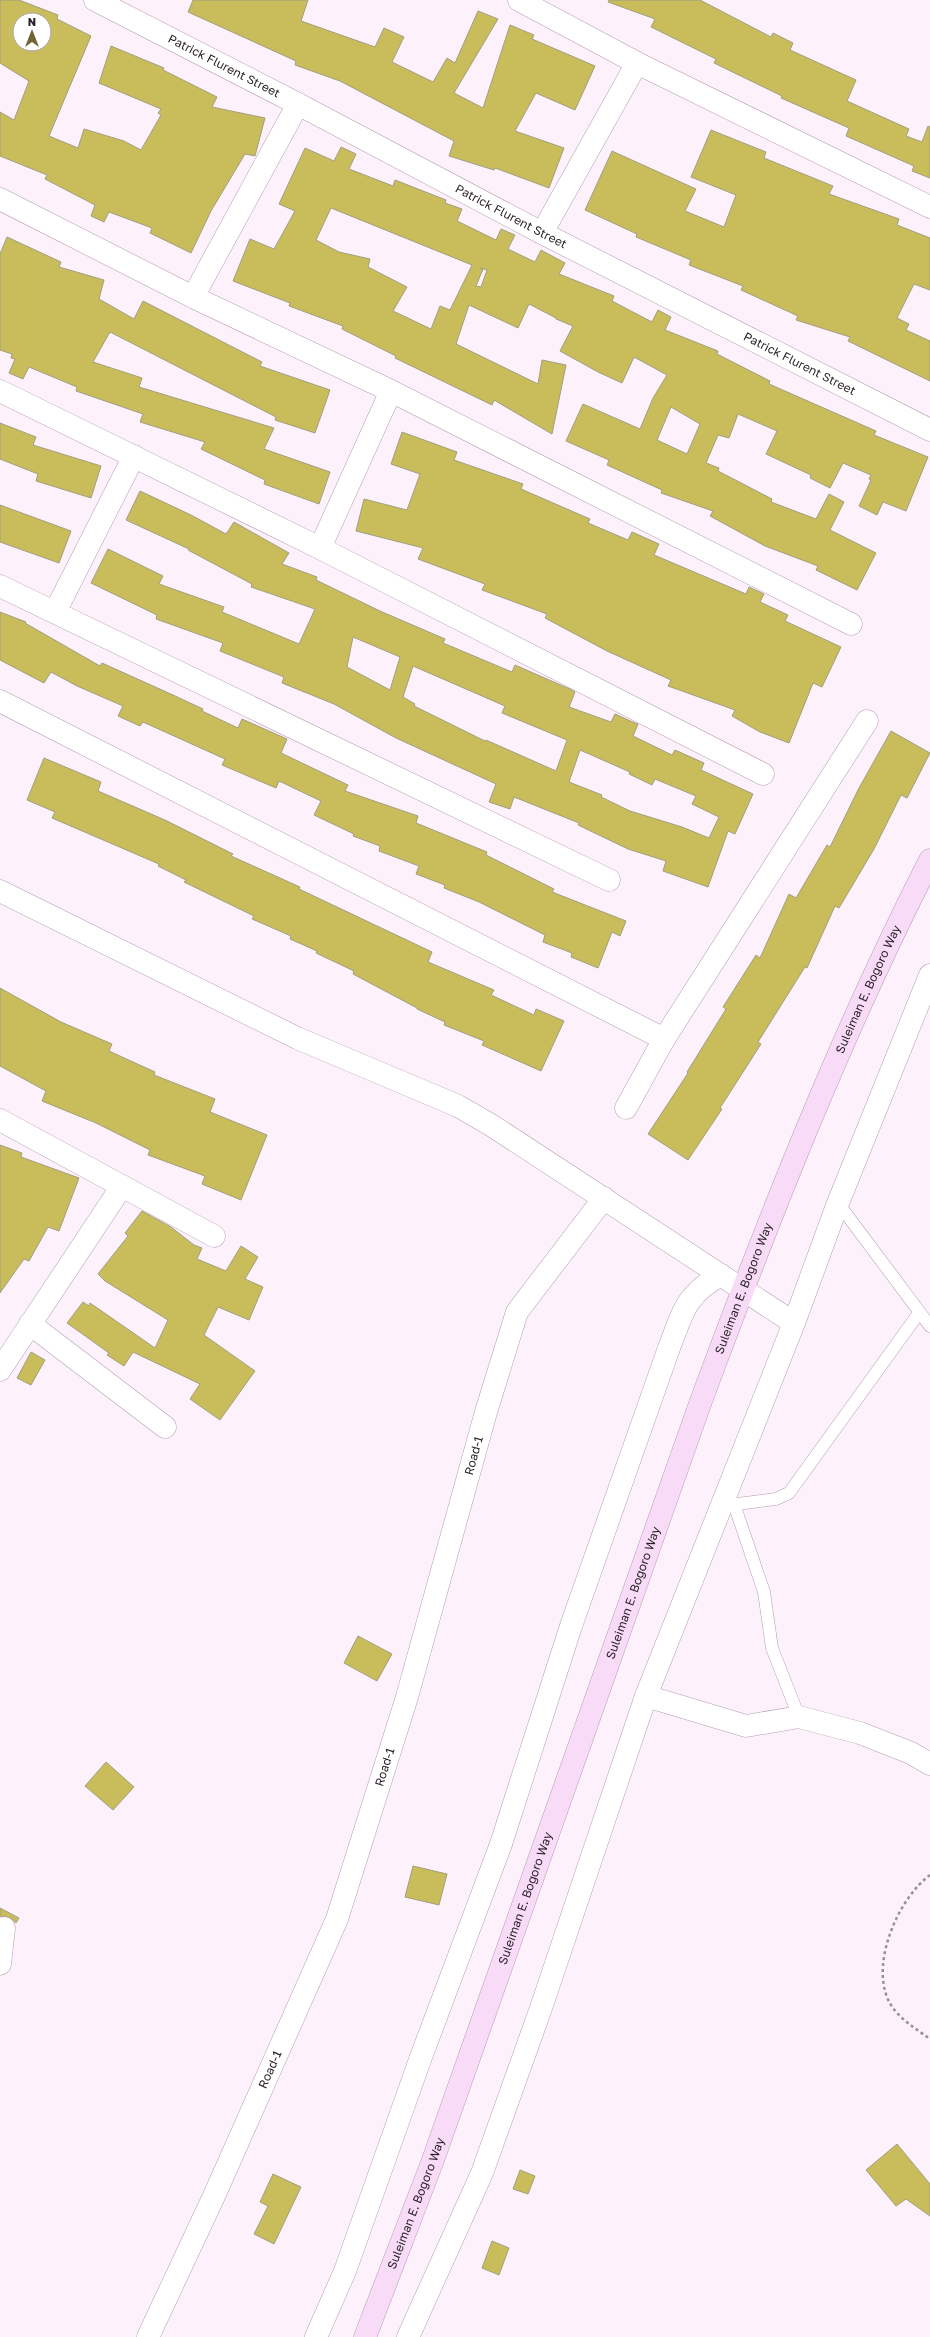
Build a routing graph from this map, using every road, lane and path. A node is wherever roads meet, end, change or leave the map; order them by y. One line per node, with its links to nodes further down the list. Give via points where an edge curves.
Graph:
1 (94, 0): 4 (street, Patrick Flurent Street)
2 (519, 0): 3 (street)
3 (637, 63): 6 (street); 7 (street)
4 (298, 104): 7 (street, Patrick Flurent Street); 8 (street)
5 (0, 198): 8 (street)
6 (930, 207)
7 (542, 233): 11 (street, Patrick Flurent Street)
8 (193, 297): 10 (street)
9 (0, 391): 12 (street)
10 (391, 391): 13 (street); 16 (street)
11 (930, 430)
12 (134, 456): 13 (street); 15 (street)
13 (320, 548): 19 (street)
14 (0, 586): 15 (street)
15 (54, 612): 21 (street)
16 (851, 624)
17 (0, 701): 24 (street)
18 (867, 721): 24 (street)
19 (763, 774)
20 (930, 860): 32 (main road, Suleiman E. Bogoro Way, via 837,1060)
21 (609, 880)
22 (0, 891): 28 (street, via 297,1038 458,1106)
23 (930, 975): 29 (street)
24 (664, 1039): 25 (street)
25 (626, 1108)
26 (0, 1120): 27 (street)
27 (122, 1186): 30 (street); 35 (street)
28 (604, 1198): 31 (street); 47 (street, Road-1, via 517,1312 483,1420 407,1697 337,1919 214,2196)
29 (838, 1203): 33 (lane); 34 (street)
30 (214, 1236)
31 (721, 1275): 32 (street); 48 (street, via 710,1281 686,1303 570,1626 501,1844 421,2057 345,2271)
32 (742, 1289): 34 (street); 49 (main road, Suleiman E. Bogoro Way, via 433,2160)
33 (919, 1313): 36 (lane); 39 (lane, via 789,1493 776,1499)
34 (794, 1323): 39 (street)
35 (30, 1324): 37 (street); 38 (street)
36 (930, 1326)
37 (0, 1370)
38 (165, 1427)
39 (728, 1505): 40 (street); 41 (lane, via 764,1592 772,1648)
40 (646, 1696): 41 (street, via 746,1726); 50 (street, via 541,2008 482,2173)
41 (799, 1717): 42 (street, via 860,1733 911,1753)
42 (930, 1764)
43 (930, 1875): 46 (path, via 908,1896 896,1919 886,1946 882,1977 887,1998 900,2016)
44 (4, 1928): 45 (street)
45 (0, 1964)
46 (930, 2039)
47 (148, 2337)
48 (316, 2337)
49 (365, 2337)
50 (408, 2337)

